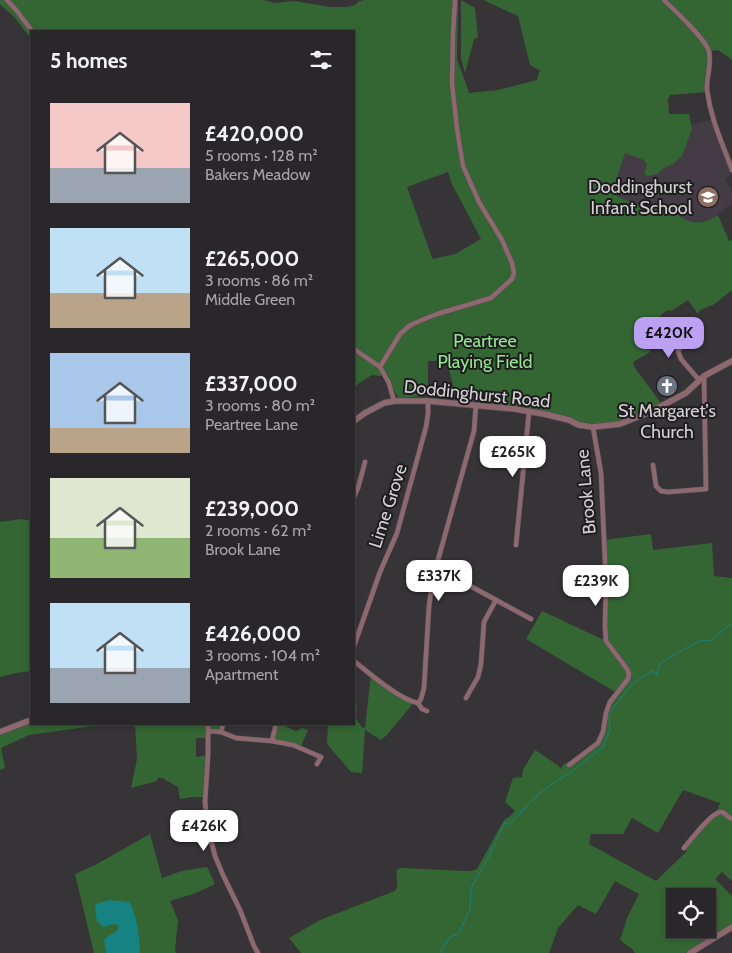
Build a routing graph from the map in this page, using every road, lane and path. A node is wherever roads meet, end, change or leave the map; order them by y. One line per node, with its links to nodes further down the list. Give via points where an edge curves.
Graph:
1 (7, 0): 4 (street)
2 (455, 0): 9 (street, via 452,83 463,166 502,240 514,273 512,279 491,298 409,326 400,334)
3 (664, 0): 5 (street, via 710,51 708,101)
4 (31, 30)
5 (732, 168)
6 (693, 338): 10 (street, via 678,351 681,360)
7 (355, 349): 9 (street)
8 (732, 360): 10 (street, Doddinghurst Road)
9 (380, 367): 11 (street)
10 (702, 378): 16 (street, Doddinghurst Road, via 686,393 650,412 620,424); 18 (street, via 706,489 661,491 656,486)
11 (394, 401): 12 (street, Doddinghurst Road); 15 (street, Doddinghurst Road)
12 (428, 401): 13 (street, Doddinghurst Road); 24 (street, Lime Grove, via 426,427 397,533)
13 (476, 405): 14 (street, Doddinghurst Road); 21 (street, via 474,431)
14 (529, 412): 16 (street, Doddinghurst Road); 20 (street)
15 (355, 420)
16 (593, 427): 38 (street, Brook Lane, via 601,473 606,641 630,674 610,702 598,744)
17 (365, 462): 19 (street)
18 (653, 465)
19 (355, 495)
20 (516, 546)
21 (436, 569): 22 (street); 27 (street, via 429,606 424,688)
22 (496, 600): 23 (street); 26 (street, via 484,622 481,664)
23 (532, 619)
24 (355, 643)
25 (355, 662): 27 (street, via 403,697)
26 (466, 698)
27 (418, 703): 28 (street)
28 (426, 711)
29 (30, 720): 34 (street)
30 (208, 725): 33 (street)
31 (223, 725): 35 (street)
32 (276, 725): 36 (street)
33 (208, 731): 35 (street); 42 (street, via 205,802 208,828 217,861)
34 (0, 732)
35 (221, 732): 36 (street, via 236,738)
36 (272, 741): 37 (street, via 293,745 321,757)
37 (318, 764)
38 (569, 765)
39 (732, 819): 40 (street, via 722,812 716,813)
40 (684, 848)
41 (732, 926): 43 (street)
42 (258, 953)
43 (690, 953)

